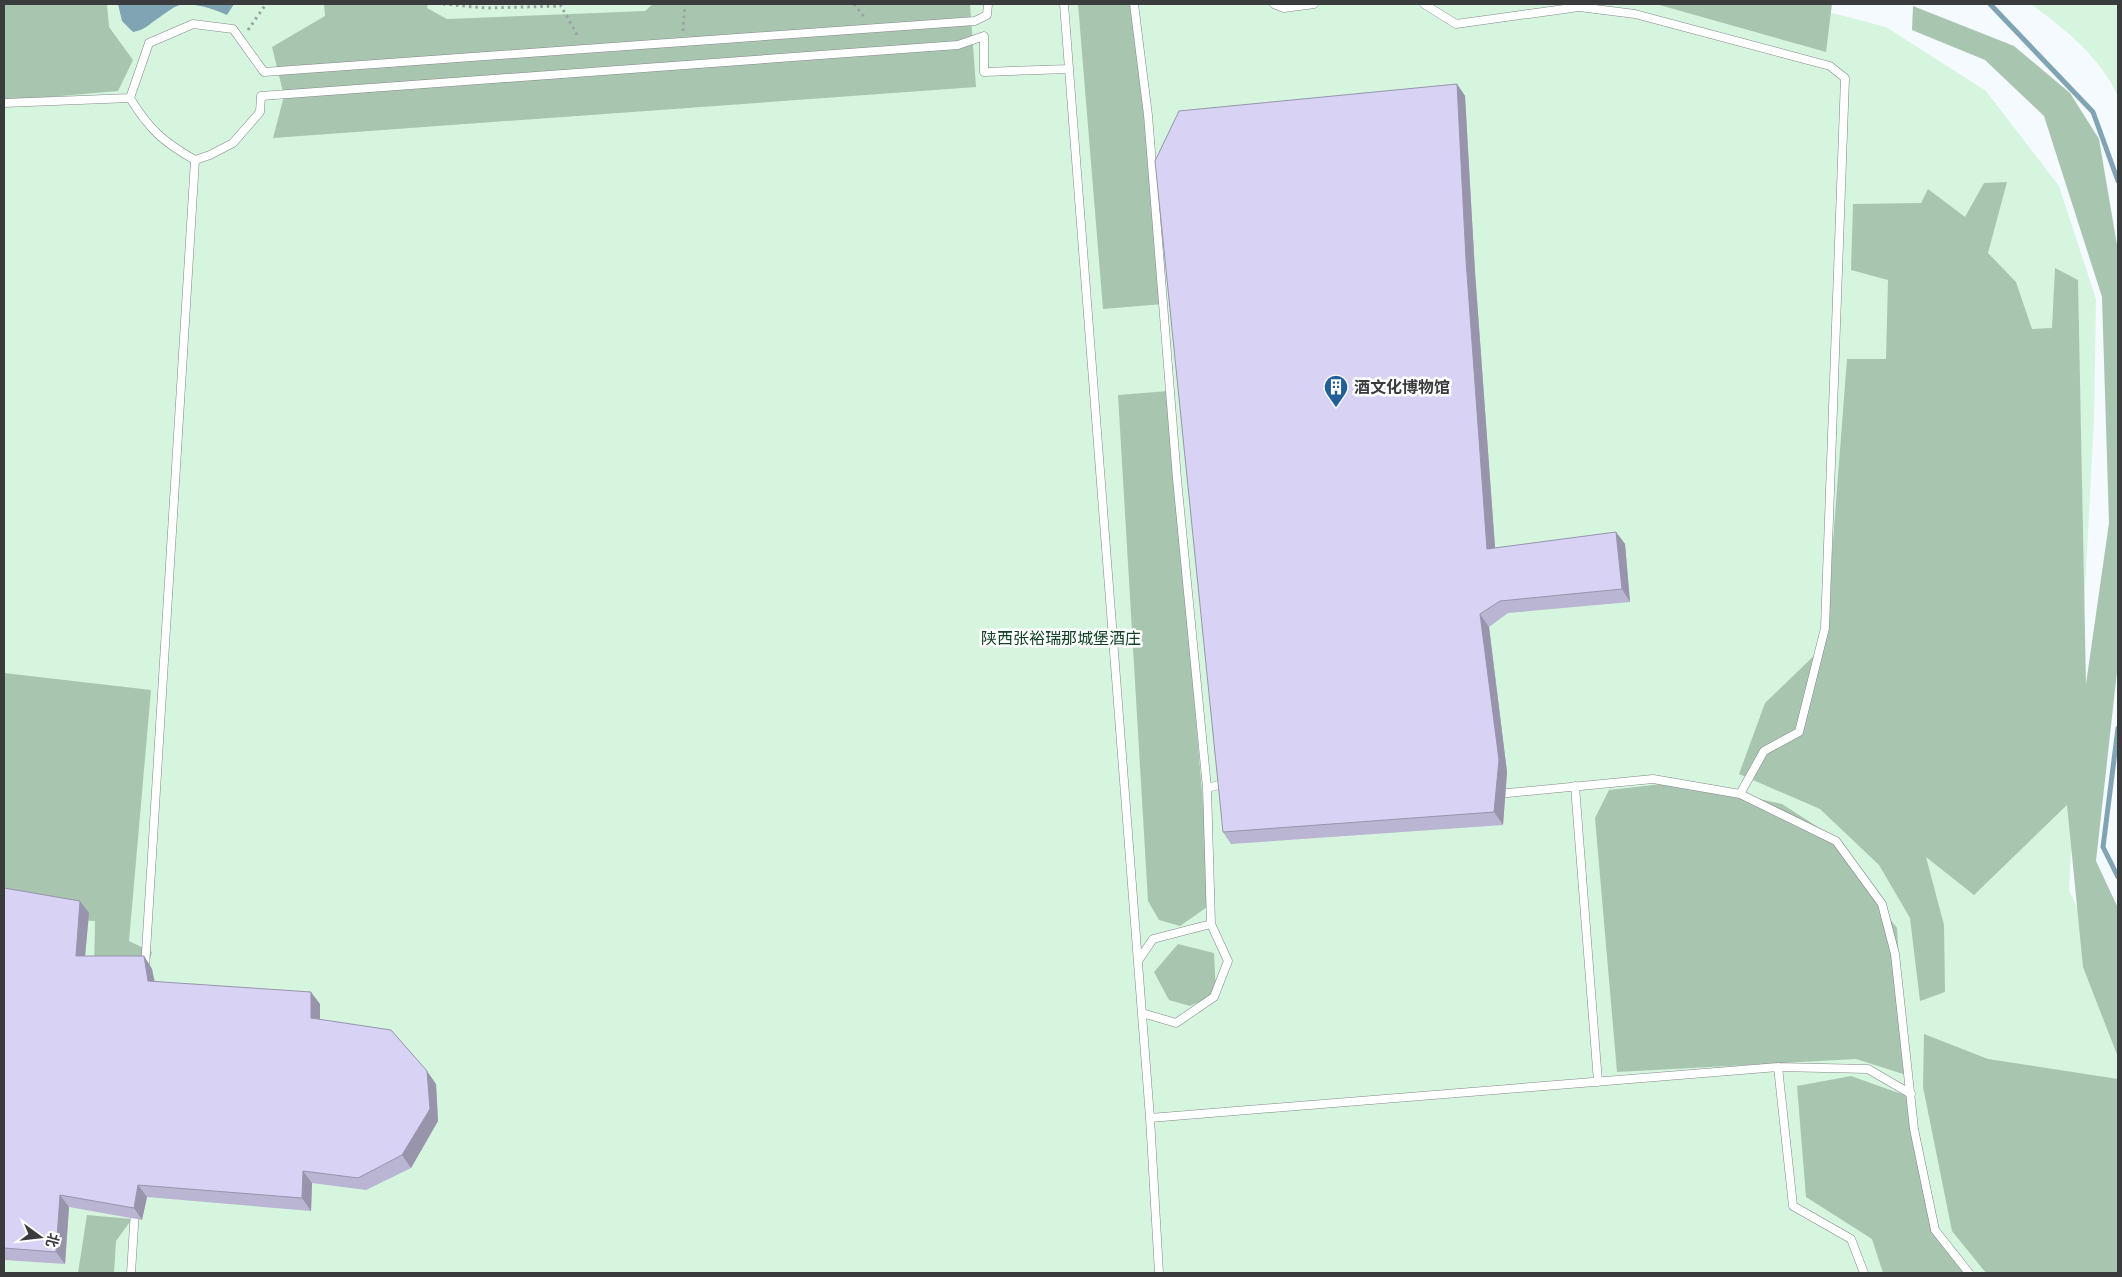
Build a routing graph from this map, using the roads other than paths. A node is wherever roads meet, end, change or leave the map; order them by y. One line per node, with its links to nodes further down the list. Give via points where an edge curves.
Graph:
1 (988, 4): 8 (lane, via 987,15 974,21 264,72 233,29 193,24 149,43)
2 (1064, 4): 7 (lane)
3 (1134, 4): 13 (lane, via 1148,115)
4 (1274, 4): 5 (lane, via 1284,8)
5 (1314, 4)
6 (1424, 4): 14 (lane, via 1456,24 1579,8 1635,14 1830,66 1845,78 1825,628 1800,732 1764,751)
7 (1069, 69): 10 (lane, via 984,72 984,36 958,45 261,96 260,112 233,143); 17 (lane)
8 (130, 98): 9 (lane); 10 (lane, via 142,118 169,145)
9 (4, 103)
10 (194, 160): 18 (lane)
11 (1234, 782): 13 (lane)
12 (1575, 786): 14 (lane, via 1653,779); 15 (lane); 21 (lane)
13 (1206, 788): 16 (lane)
14 (1740, 794): 22 (lane, via 1836,842 1882,904 1895,954)
15 (1491, 795)
16 (1211, 924): 17 (lane, via 1154,939); 19 (lane, via 1228,961 1214,997 1176,1023)
17 (1138, 961): 19 (lane)
18 (145, 973)
19 (1142, 1013): 23 (lane)
20 (1778, 1067): 21 (lane); 22 (lane, via 1868,1070); 27 (lane, via 1793,1206 1851,1239)
21 (1598, 1082): 23 (lane)
22 (1911, 1094): 28 (lane, via 1914,1129 1935,1230)
23 (1150, 1118): 26 (lane)
24 (135, 1199): 25 (lane)
25 (131, 1273)
26 (1159, 1273)
27 (1864, 1273)
28 (1969, 1273)

